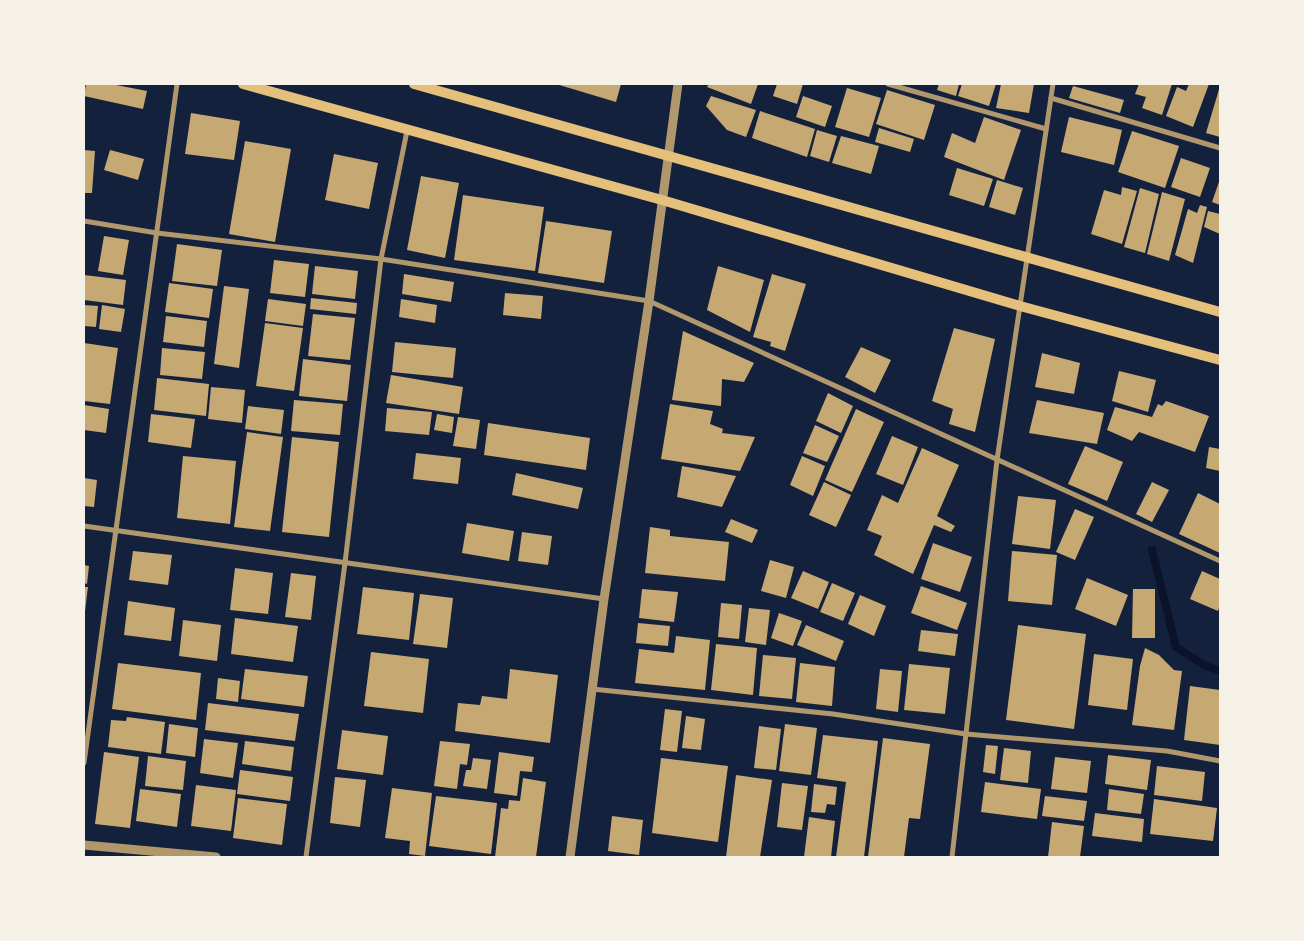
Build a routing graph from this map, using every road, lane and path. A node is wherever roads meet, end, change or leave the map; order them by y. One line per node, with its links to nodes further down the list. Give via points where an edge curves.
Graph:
1 (177, 84): 14 (street)
2 (243, 84): 9 (main road)
3 (414, 84): 11 (main road)
4 (678, 84): 11 (street)
5 (888, 84): 8 (street)
6 (1053, 84): 7 (street)
7 (1051, 98): 8 (street); 10 (street)
8 (1046, 130): 15 (street)
9 (407, 131): 12 (main road); 16 (street)
10 (1220, 148)
11 (669, 157): 12 (street); 15 (main road)
12 (662, 200): 17 (street); 18 (main road)
13 (84, 221): 14 (street)
14 (157, 233): 16 (street); 23 (street)
15 (1026, 258): 18 (street); 19 (main road)
16 (381, 260): 17 (street); 25 (street)
17 (649, 301): 21 (street); 26 (street)
18 (1020, 306): 20 (main road); 21 (street)
19 (1220, 312)
20 (1220, 360)
21 (997, 460): 24 (street); 28 (street)
22 (84, 526): 23 (street)
23 (116, 530): 25 (street); 30 (street)
24 (1220, 561)
25 (345, 563): 26 (street); 33 (street)
26 (604, 599): 27 (street)
27 (592, 689): 28 (street, via 833,714); 34 (street)
28 (966, 734): 29 (street, via 1167,751); 35 (street)
29 (1220, 761)
30 (84, 763)
31 (84, 845): 32 (street)
32 (216, 857)
33 (306, 857)
34 (570, 857)
35 (952, 857)

